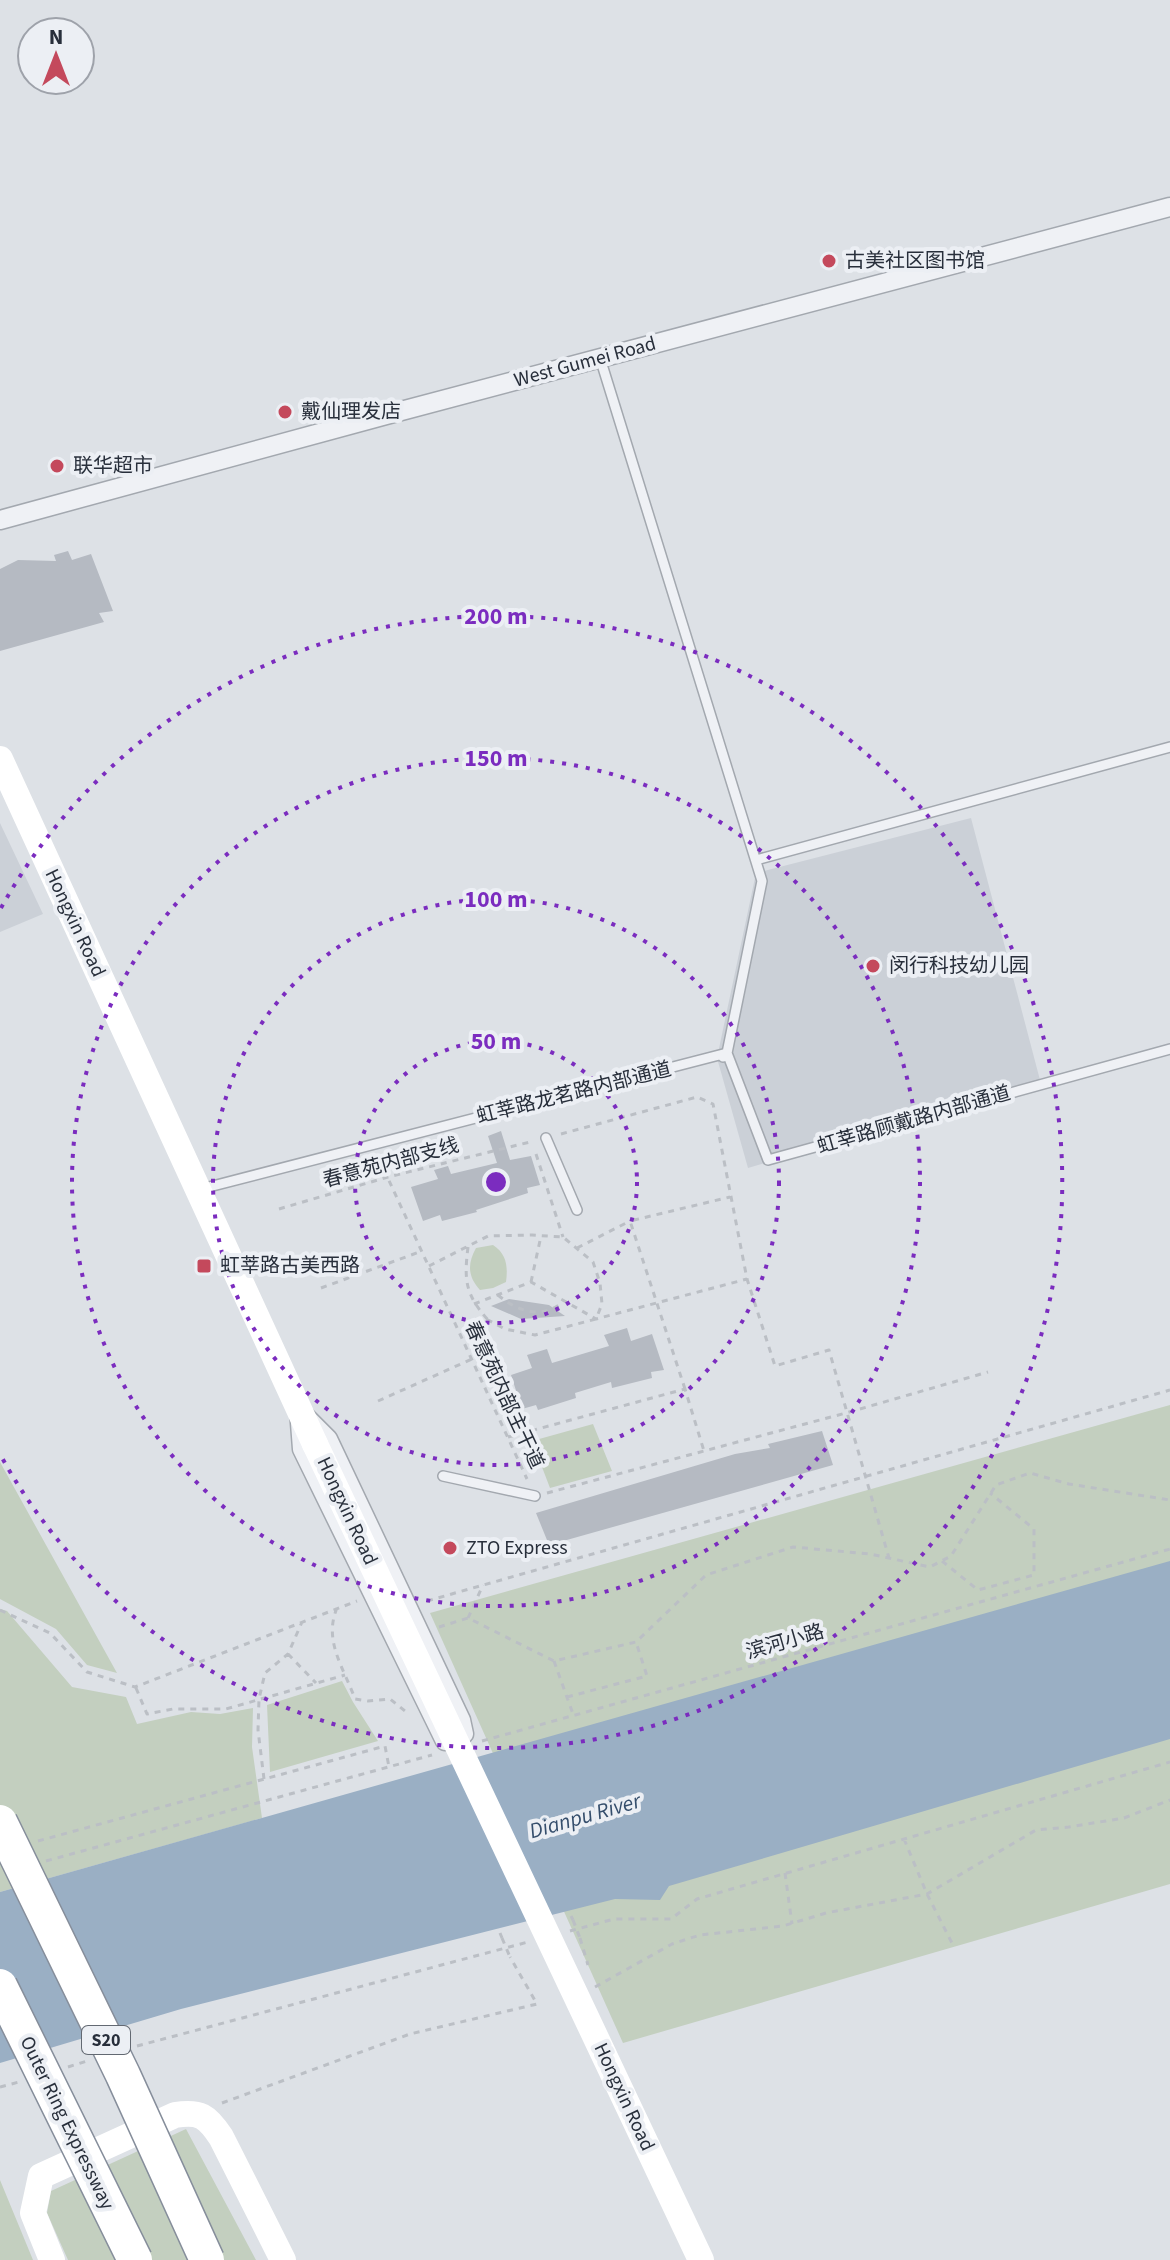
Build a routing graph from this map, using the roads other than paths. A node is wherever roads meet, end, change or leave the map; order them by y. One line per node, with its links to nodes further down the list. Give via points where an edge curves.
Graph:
1 (1170, 207): 2 (street, West Gumei Road)
2 (600, 358): 3 (street, West Gumei Road); 6 (lane)
3 (0, 520)
4 (1170, 747): 6 (lane)
5 (0, 759): 11 (street, Hongxin Road)
6 (756, 860): 8 (lane, via 762,881)
7 (1170, 1049): 8 (lane, 虹莘路顾戴路内部通道, via 768,1160)
8 (727, 1053): 9 (lane); 11 (lane, 虹莘路龙茗路内部通道)
9 (718, 1062)
10 (546, 1138): 12 (lane)
11 (198, 1189): 13 (street, Hongxin Road)
12 (577, 1210)
13 (299, 1410): 13 (street, via 302,1449 445,1741 464,1734 328,1439); 26 (street, Hongxin Road, bridge)
14 (443, 1476): 15 (lane)
15 (535, 1496)
16 (0, 1822): 18 (highway, S20, bridge)
17 (0, 1986): 19 (highway, Outer Ring Expressway, bridge)
18 (128, 2061): 23 (highway, S20, bridge); 24 (highway, bridge)
19 (58, 2104): 21 (highway, bridge); 22 (highway, Outer Ring Expressway, bridge)
20 (52, 2260): 25 (street, via 33,2213 41,2176 190,2112 212,2123 221,2137)
21 (117, 2260)
22 (135, 2260)
23 (207, 2260)
24 (224, 2260)
25 (283, 2260)
26 (701, 2260)

